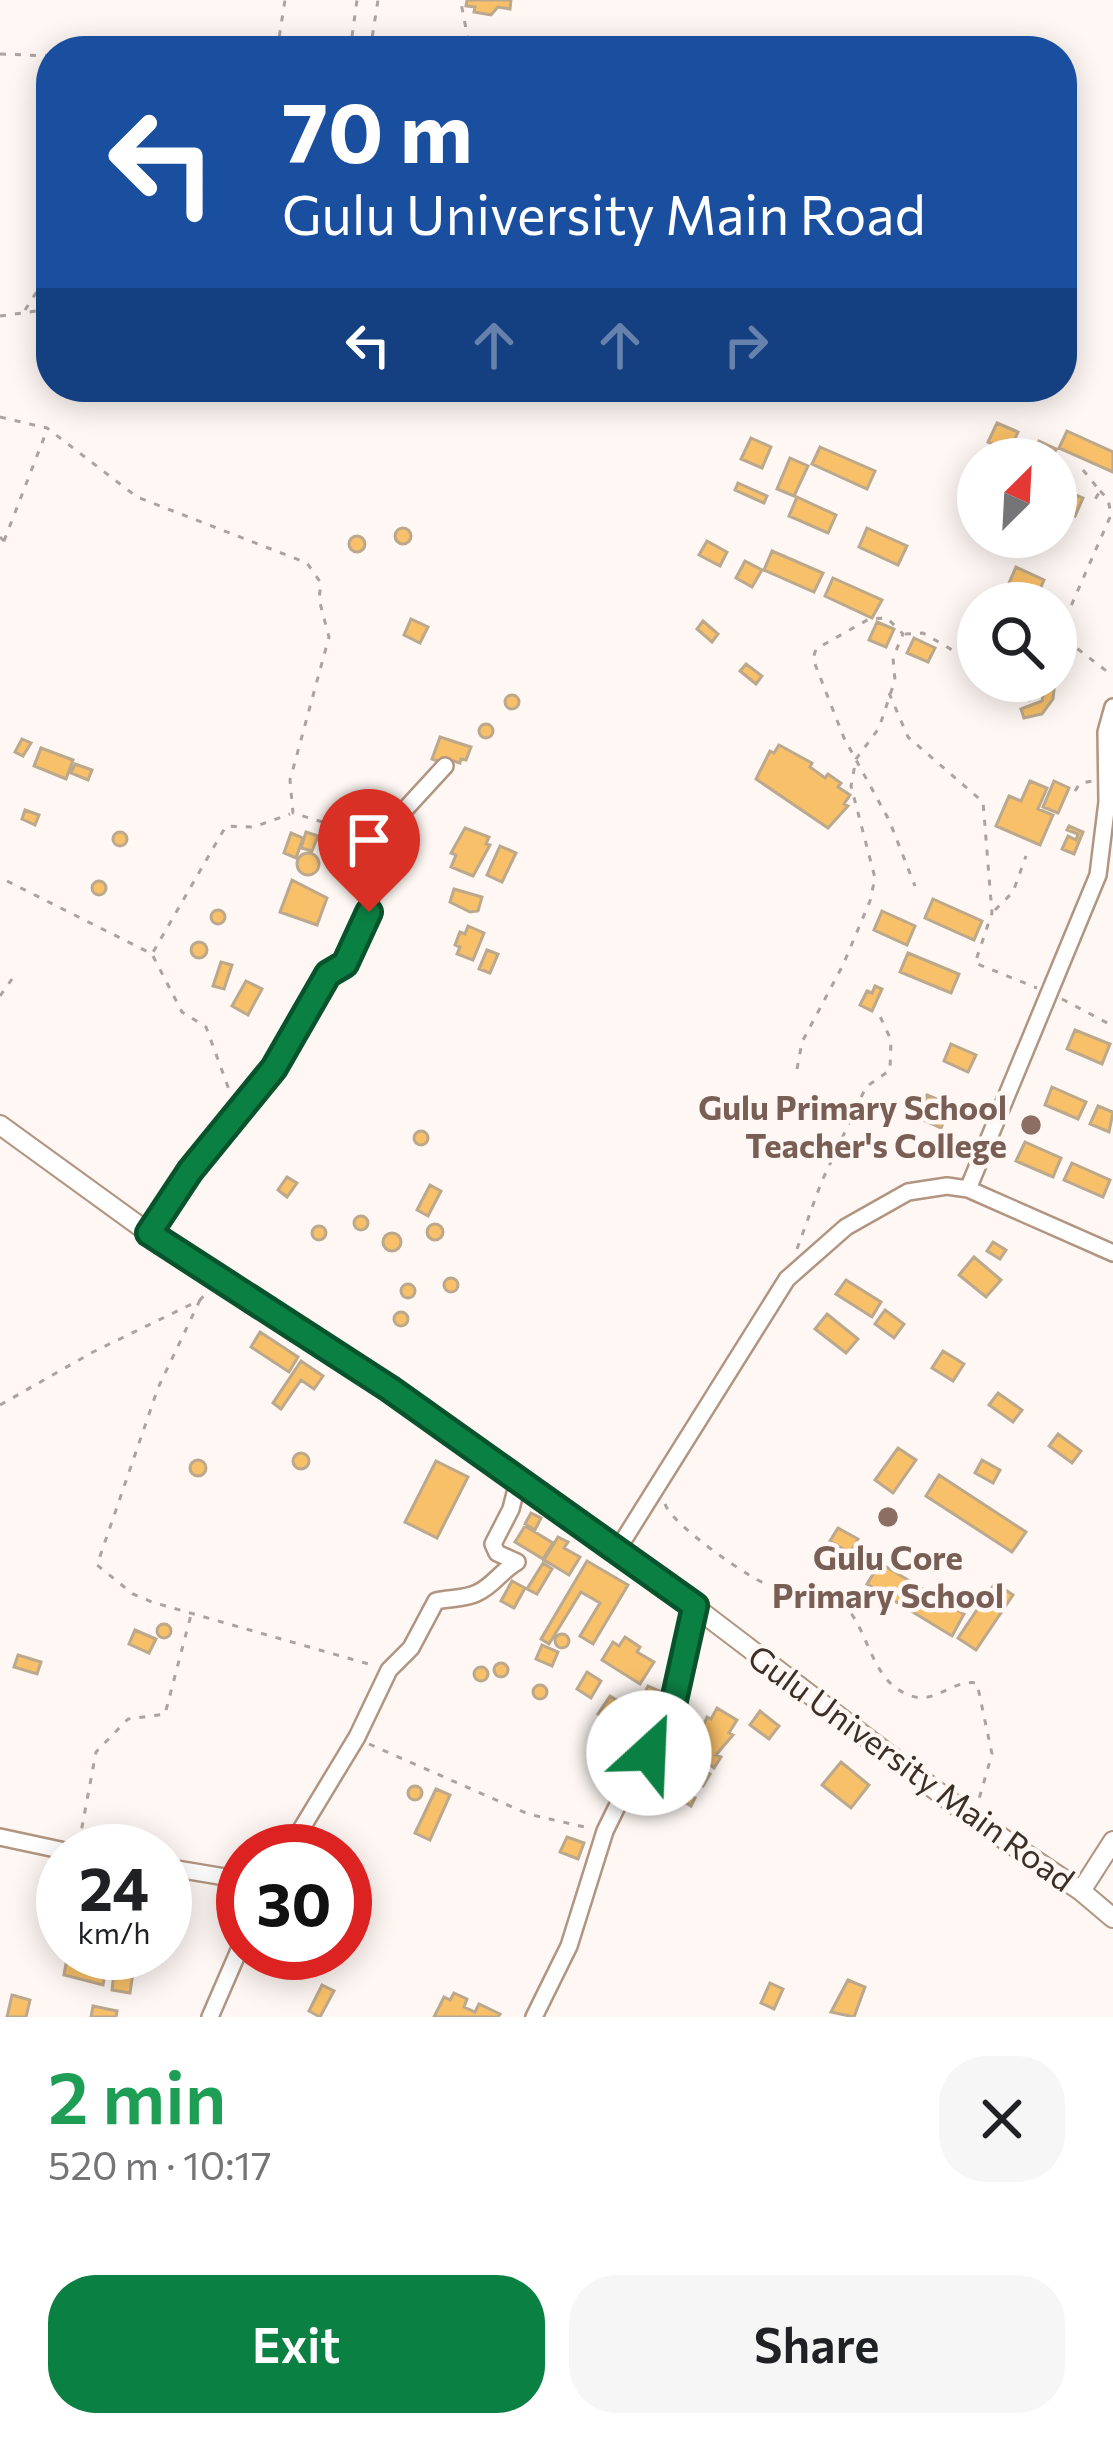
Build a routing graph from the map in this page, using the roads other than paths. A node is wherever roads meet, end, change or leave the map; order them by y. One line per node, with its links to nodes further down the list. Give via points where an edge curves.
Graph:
1 (1113, 707): 4 (street, via 1098,874)
2 (446, 766): 5 (street, via 378,839 369,912 345,964 328,974 274,1068)
3 (0, 1125): 5 (street, Gulu University Main Road)
4 (968, 1189): 6 (street); 8 (street, via 908,1192 846,1227 787,1279)
5 (149, 1233): 7 (street, Gulu University Main Road)
6 (1113, 1253)
7 (518, 1481): 8 (street, Gulu University Main Road); 10 (street, via 493,1544 517,1562 472,1596 436,1600)
8 (616, 1552): 9 (street, Gulu University Main Road)
9 (695, 1606): 14 (street, Gulu University Main Road); 18 (street, via 669,1723 605,1832 569,1946)
10 (304, 1824)
11 (0, 1838): 13 (street)
12 (1113, 1841): 14 (street)
13 (36, 1845)
14 (1081, 1891): 15 (street, Gulu University Main Road)
15 (1113, 1918)
16 (226, 1980): 17 (street)
17 (210, 2017)
18 (534, 2017)

